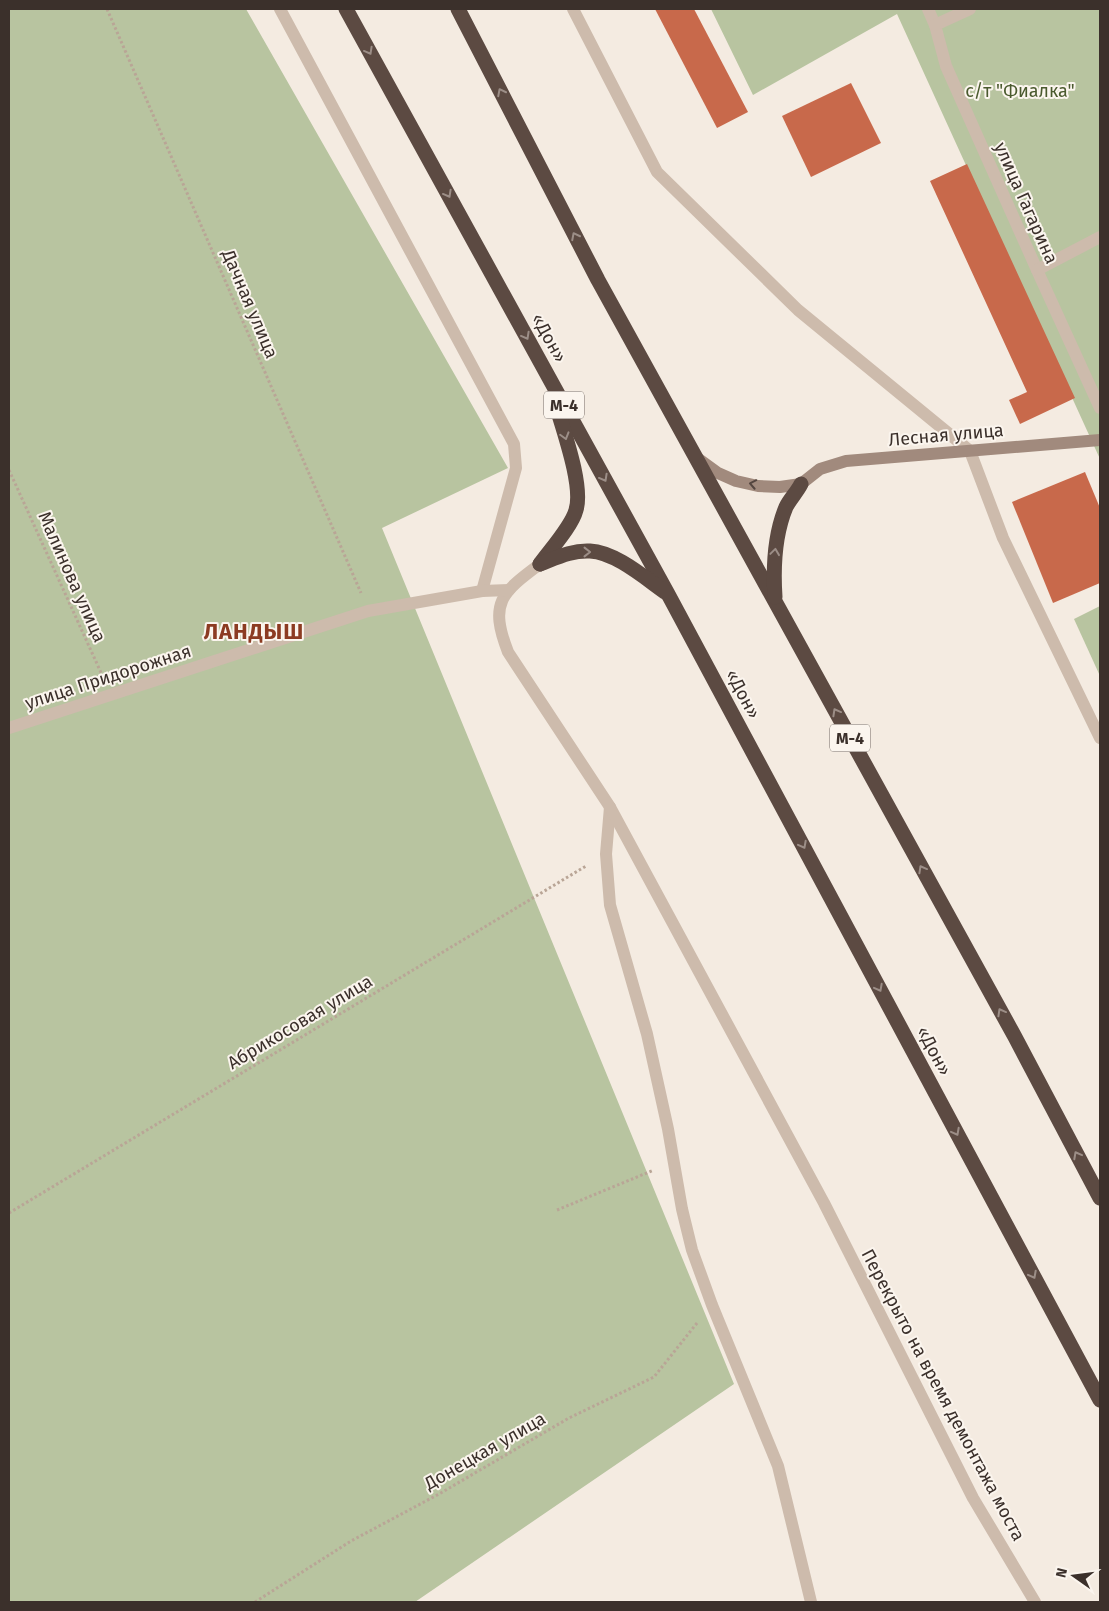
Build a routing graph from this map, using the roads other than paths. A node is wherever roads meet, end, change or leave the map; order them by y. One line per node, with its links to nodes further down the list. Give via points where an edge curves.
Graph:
1 (280, 9): 18 (street, via 514,444 516,468)
2 (346, 9): 10 (highway, «Дон» / М-4, one-way to 10)
3 (458, 9): 14 (highway, М-4, one-way to 3, via 598,280)
4 (574, 9): 13 (street, via 657,172 798,310)
5 (928, 9): 7 (street, улица Гагарина)
6 (970, 9): 7 (street)
7 (935, 25): 9 (street, улица Гагарина, via 946,66)
8 (1100, 237): 9 (street)
9 (1037, 270): 11 (street, улица Гагарина)
10 (546, 372): 16 (highway, one-way to 16, via 578,492 577,510); 19 (highway, «Дон» / М-4, one-way to 19)
11 (1100, 408)
12 (1100, 440): 13 (street, Лесная улица)
13 (970, 451): 15 (street, Лесная улица, via 846,461 820,469); 22 (street, via 1003,538)
14 (696, 457): 15 (street, one-way to 14, via 780,487 736,481); 20 (highway, М-4)
15 (802, 484): 20 (highway, one-way to 15, via 773,566 778,532 787,507)
16 (540, 564): 17 (street); 19 (highway, one-way to 19, via 572,552 590,551 607,555 631,568)
17 (509, 590): 18 (street, улица Придорожная); 23 (street, Перекрыто на время демонтажа моста, via 499,613 500,632 508,652)
18 (482, 591): 21 (street, улица Придорожная, via 368,611)
19 (668, 594): 25 (highway, «Дон» / М-4, one-way to 25)
20 (775, 601): 24 (highway, М-4, one-way to 20)
21 (9, 728)
22 (1100, 738)
23 (610, 807): 26 (street, via 606,854 610,906 648,1034 692,1250 778,1466); 27 (street, Перекрыто на время демонтажа моста, via 824,1203 973,1498)
24 (1100, 1198)
25 (1100, 1400)
26 (811, 1602)
27 (1035, 1602)

